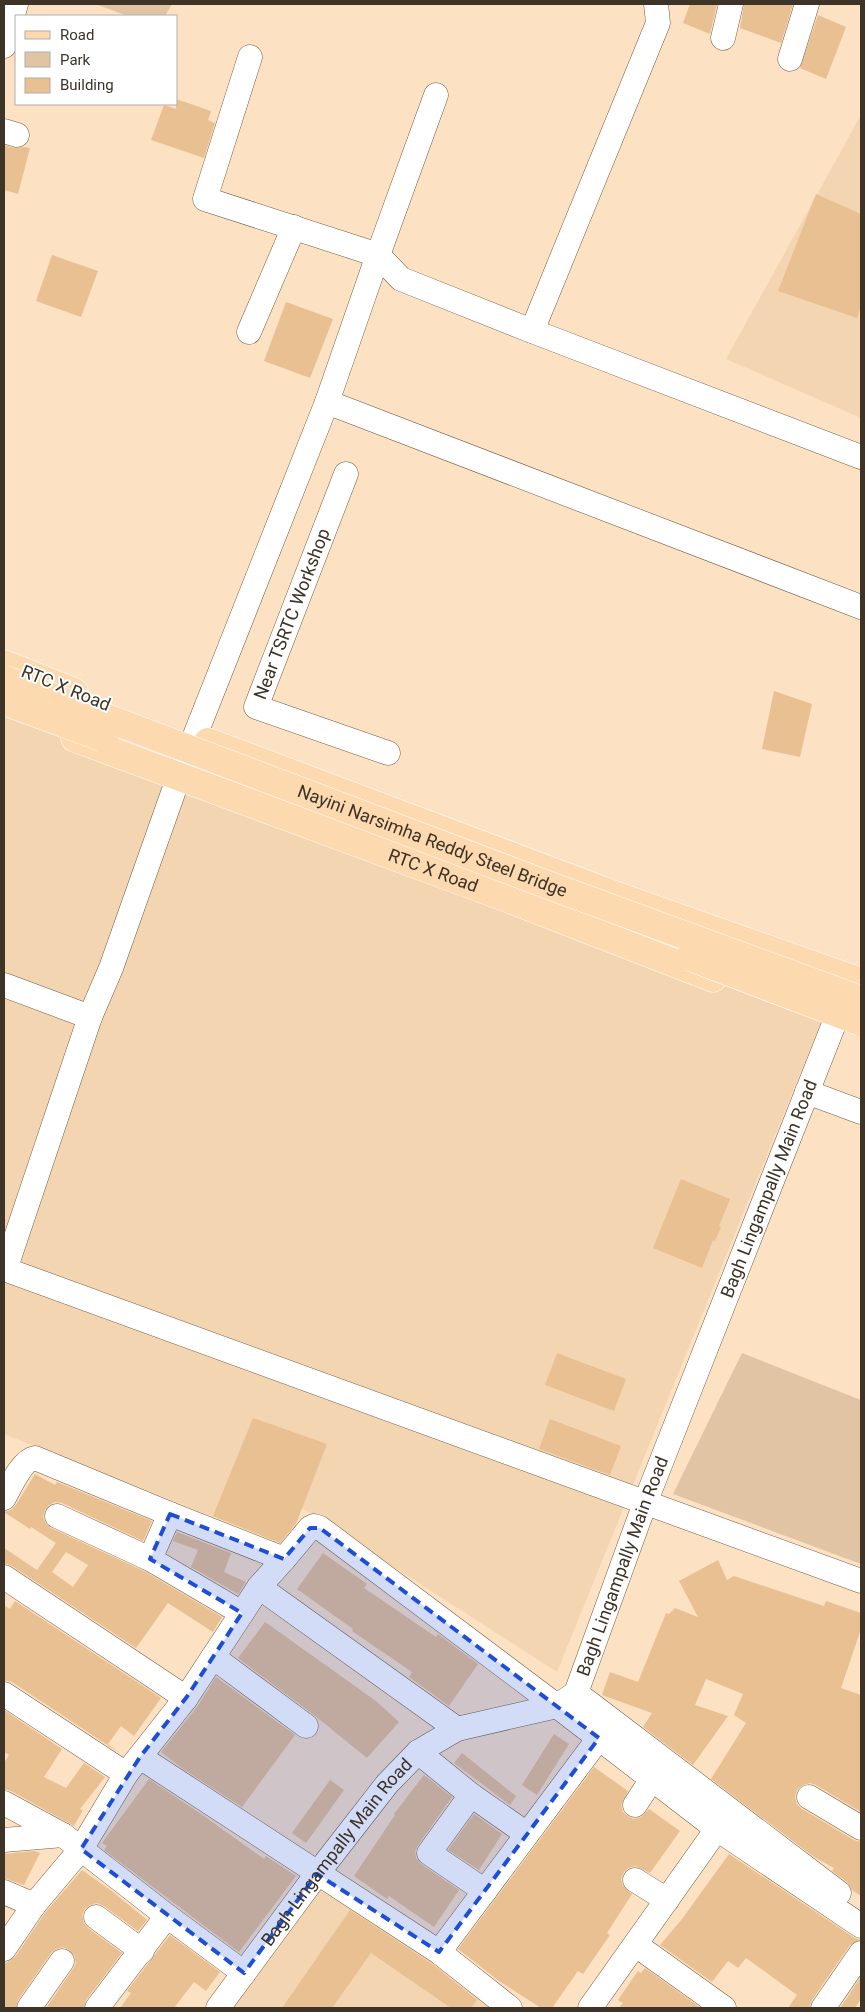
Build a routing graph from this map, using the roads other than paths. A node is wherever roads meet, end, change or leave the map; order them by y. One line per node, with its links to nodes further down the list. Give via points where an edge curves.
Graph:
1 (16, 4): 6 (street)
2 (656, 4): 12 (street, via 658,23)
3 (731, 4): 5 (street)
4 (807, 4): 8 (street)
5 (723, 38)
6 (4, 46)
7 (250, 57): 10 (street, via 205,199)
8 (790, 59)
9 (436, 95): 11 (street)
10 (294, 227): 11 (street); 13 (street)
11 (378, 255): 12 (street, via 401,279); 14 (street)
12 (532, 331): 15 (street)
13 (249, 332)
14 (327, 402): 17 (street); 22 (street)
15 (861, 457)
16 (346, 474): 23 (street, Near TSRTC Workshop, via 256,707)
17 (861, 607)
18 (4, 664): 22 (main road, RTC X Road)
19 (4, 679): 26 (main road, Nayini Narsimha Reddy Steel Bridge, bridge, via 529,878)
20 (4, 701): 28 (main road, Nayini Narsimha Reddy Steel Bridge, bridge)
21 (4, 712): 24 (main road, RTC X Road)
22 (195, 737): 24 (street); 26 (main road, RTC X Road)
23 (388, 753)
24 (179, 776): 27 (street, via 111,968); 29 (main road, RTC X Road)
25 (4, 985): 27 (street)
26 (858, 987): 29 (street, Bagh Lingampally Main Road)
27 (90, 1017): 33 (street)
28 (861, 1022)
29 (833, 1024): 30 (main road, RTC X Road); 31 (street, Bagh Lingampally Main Road)
30 (861, 1035)
31 (806, 1092): 32 (street); 35 (street, Bagh Lingampally Main Road)
32 (861, 1112)
33 (4, 1269): 35 (street)
34 (4, 1498): 36 (street, via 26,1461 35,1458)
35 (645, 1503): 41 (street); 47 (street, Bagh Lingampally Main Road)
36 (170, 1514): 38 (street); 39 (street)
37 (57, 1516): 38 (street)
38 (150, 1559): 43 (street)
39 (284, 1559): 42 (street); 47 (street, via 310,1528 320,1528)
40 (4, 1577): 46 (street)
41 (861, 1581)
42 (259, 1587): 43 (street); 49 (street)
43 (242, 1613): 44 (street)
44 (213, 1657): 46 (street); 48 (street)
45 (4, 1694): 52 (street)
46 (186, 1698): 52 (street)
47 (567, 1699): 49 (street, Bagh Lingampally Main Road); 50 (street); 71 (street)
48 (306, 1726)
49 (457, 1729): 51 (street, Bagh Lingampally Main Road)
50 (599, 1738): 53 (street); 60 (street)
51 (418, 1752): 54 (street); 63 (street, Bagh Lingampally Main Road, via 387,1784)
52 (133, 1765): 62 (street); 63 (street)
53 (652, 1779): 57 (street); 59 (street)
54 (471, 1795): 60 (street); 65 (street, via 429,1852)
55 (808, 1797): 58 (street)
56 (4, 1803): 62 (street)
57 (635, 1805)
58 (861, 1828)
59 (723, 1833): 67 (street); 71 (street); 72 (street)
60 (527, 1834): 65 (street)
61 (4, 1840): 62 (street)
62 (72, 1842): 68 (street); 69 (street)
63 (317, 1874): 75 (street); 78 (street, Bagh Lingampally Main Road)
64 (635, 1880): 67 (street)
65 (485, 1891): 75 (street)
66 (4, 1892): 68 (street)
67 (667, 1900): 72 (street)
68 (34, 1905): 73 (street)
69 (166, 1916): 74 (street); 78 (street)
70 (96, 1917): 74 (street)
71 (861, 1920)
72 (641, 1948): 83 (street); 84 (street); 85 (street)
73 (4, 1949)
74 (142, 1951): 80 (street)
75 (439, 1952): 82 (street)
76 (861, 1953): 86 (street)
77 (62, 1961): 79 (street)
78 (244, 1973): 81 (street, Bagh Lingampally Main Road)
79 (29, 2008)
80 (97, 2008)
81 (218, 2008)
82 (510, 2008)
83 (590, 2008)
84 (606, 2008)
85 (724, 2008)
86 (823, 2008)

